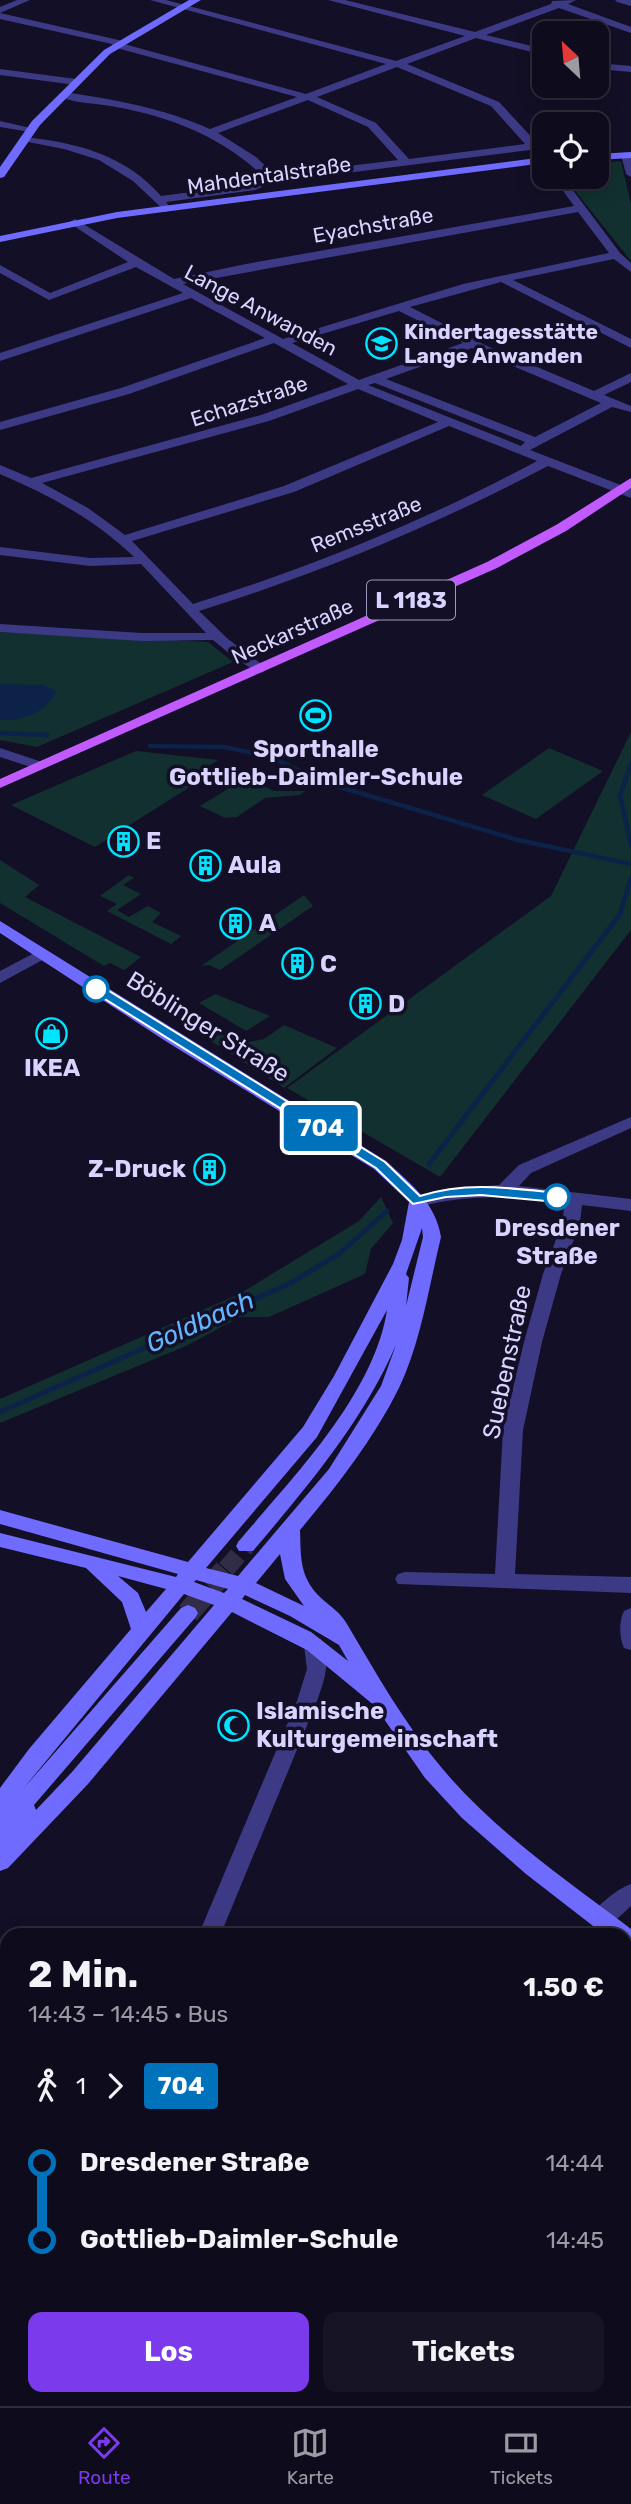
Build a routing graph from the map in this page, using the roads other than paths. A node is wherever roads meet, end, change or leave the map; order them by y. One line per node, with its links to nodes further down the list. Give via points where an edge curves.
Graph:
1 (25, 0): 11 (street)
2 (155, 0): 10 (street)
3 (196, 0): 10 (main road)
4 (333, 0): 14 (street)
5 (543, 0): 9 (street)
6 (571, 0): 9 (street)
7 (620, 0): 8 (street)
8 (631, 3)
9 (559, 4): 13 (street); 14 (street)
10 (183, 7): 15 (main road); 17 (street)
11 (0, 10)
12 (0, 16): 15 (street)
13 (631, 30)
14 (475, 34): 16 (street); 17 (street)
15 (118, 44): 21 (main road); 23 (street)
16 (532, 49)
17 (396, 62): 23 (street); 28 (street, via 495,104)
18 (609, 67): 19 (street)
19 (631, 69)
20 (0, 72): 21 (street)
21 (76, 82): 22 (main road)
22 (64, 95): 25 (main road); 26 (street, via 110,102)
23 (308, 96): 26 (street); 33 (street, via 372,125)
24 (0, 124): 25 (street)
25 (30, 130): 27 (main road)
26 (212, 132): 36 (street, via 257,161)
27 (23, 140): 35 (main road); 38 (street, via 70,145 106,158 138,179)
28 (532, 144)
29 (532, 146): 33 (street, Mahdentalstraße)
30 (628, 155): 31 (main road); 34 (street)
31 (609, 156)
32 (532, 161): 38 (main road, Mahdentalstraße)
33 (406, 162): 36 (street, Mahdentalstraße)
34 (631, 174)
35 (0, 176)
36 (272, 179): 38 (street, Mahdentalstraße, via 255,187)
37 (567, 189): 39 (street)
38 (162, 204): 40 (main road, Mahdentalstraße)
39 (582, 208): 42 (street); 47 (street, Eyachstraße)
40 (75, 222): 41 (main road, Mahdentalstraße); 43 (street, Lange Anwanden)
41 (0, 239)
42 (616, 256): 45 (street); 46 (street)
43 (135, 263): 44 (street, via 54,297); 47 (street, Lange Anwanden)
44 (0, 268)
45 (631, 269)
46 (501, 278): 49 (street); 52 (street)
47 (171, 283): 48 (street, Lange Anwanden)
48 (191, 294): 50 (street, Lange Anwanden); 53 (street)
49 (399, 306): 50 (street); 51 (street)
50 (278, 341): 56 (street, Lange Anwanden); 61 (street)
51 (473, 344): 55 (street, Echazstraße); 57 (street)
52 (631, 344)
53 (0, 357)
54 (631, 377): 57 (street)
55 (378, 380): 56 (street, Echazstraße); 62 (street)
56 (360, 385): 60 (street, Lange Anwanden); 66 (street, Echazstraße, via 213,434)
57 (594, 396): 58 (street)
58 (610, 403): 59 (street); 62 (street)
59 (627, 409)
60 (448, 422): 63 (street, Lange Anwanden); 68 (street, via 289,489)
61 (0, 426)
62 (535, 442): 63 (street)
63 (521, 449): 64 (street, Lange Anwanden)
64 (549, 460): 67 (street, Lange Anwanden); 71 (street, Remsstraße, via 391,539)
65 (0, 469): 66 (street)
66 (32, 482): 68 (street, via 73,504)
67 (627, 488): 74 (main road, Neckarstraße / L 1183, via 521,551)
68 (122, 540): 70 (street)
69 (0, 551): 70 (street, via 68,559)
70 (142, 560): 71 (street)
71 (190, 609): 73 (street)
72 (0, 628): 73 (street, via 142,637)
73 (217, 635): 74 (street)
74 (260, 669): 76 (main road, Neckarstraße / L 1183)
75 (0, 752): 76 (street)
76 (40, 766): 77 (main road, Neckarstraße / L 1183)
77 (0, 784)
78 (0, 926): 79 (main road, Böblinger Straße)
79 (42, 954): 80 (street); 84 (main road, Böblinger Straße, via 380,1165)
80 (0, 978)
81 (631, 1122): 82 (street, via 533,1165)
82 (503, 1192): 83 (street); 84 (street, via 457,1191)
83 (574, 1199): 85 (street); 98 (street, Suebenstraße, via 513,1430)
84 (418, 1201): 86 (main road); 87 (main road, Böblinger Straße, via 430,1222 432,1237)
85 (631, 1205)
86 (402, 1264): 88 (main road); 90 (main road, via 310,1432)
87 (410, 1316): 88 (main road); 91 (main road, Böblinger Straße, via 400,1362 383,1402 336,1474)
88 (391, 1334): 93 (main road, via 334,1437)
89 (0, 1517): 96 (main road)
90 (227, 1531): 94 (main road, via 241,1552); 96 (main road)
91 (291, 1531): 94 (main road, Böblinger Straße); 106 (main road, via 293,1576 332,1617)
92 (0, 1540): 95 (main road)
93 (246, 1546)
94 (269, 1552): 99 (main road, Böblinger Straße)
95 (84, 1561): 101 (main road); 105 (main road, via 124,1590)
96 (193, 1569): 99 (main road); 101 (main road)
97 (405, 1579): 98 (street)
98 (505, 1581): 100 (street)
99 (242, 1585): 102 (main road, Böblinger Straße); 106 (main road)
100 (631, 1585)
101 (179, 1586): 102 (main road); 105 (main road)
102 (227, 1602): 108 (main road); 114 (main road, Böblinger Straße, via 80,1778)
103 (188, 1613): 110 (main road)
104 (631, 1616): 107 (street)
105 (142, 1631): 111 (main road)
106 (343, 1639): 109 (main road)
107 (631, 1642)
108 (314, 1645): 109 (main road); 117 (street, via 317,1669 307,1701)
109 (381, 1701): 116 (main road, via 428,1766 473,1815)
110 (40, 1786): 112 (main road); 113 (main road)
111 (0, 1804)
112 (0, 1824)
113 (0, 1850)
114 (0, 1862)
115 (631, 1892): 116 (street)
116 (601, 1918): 118 (main road)
117 (212, 1928)
118 (614, 1928)

